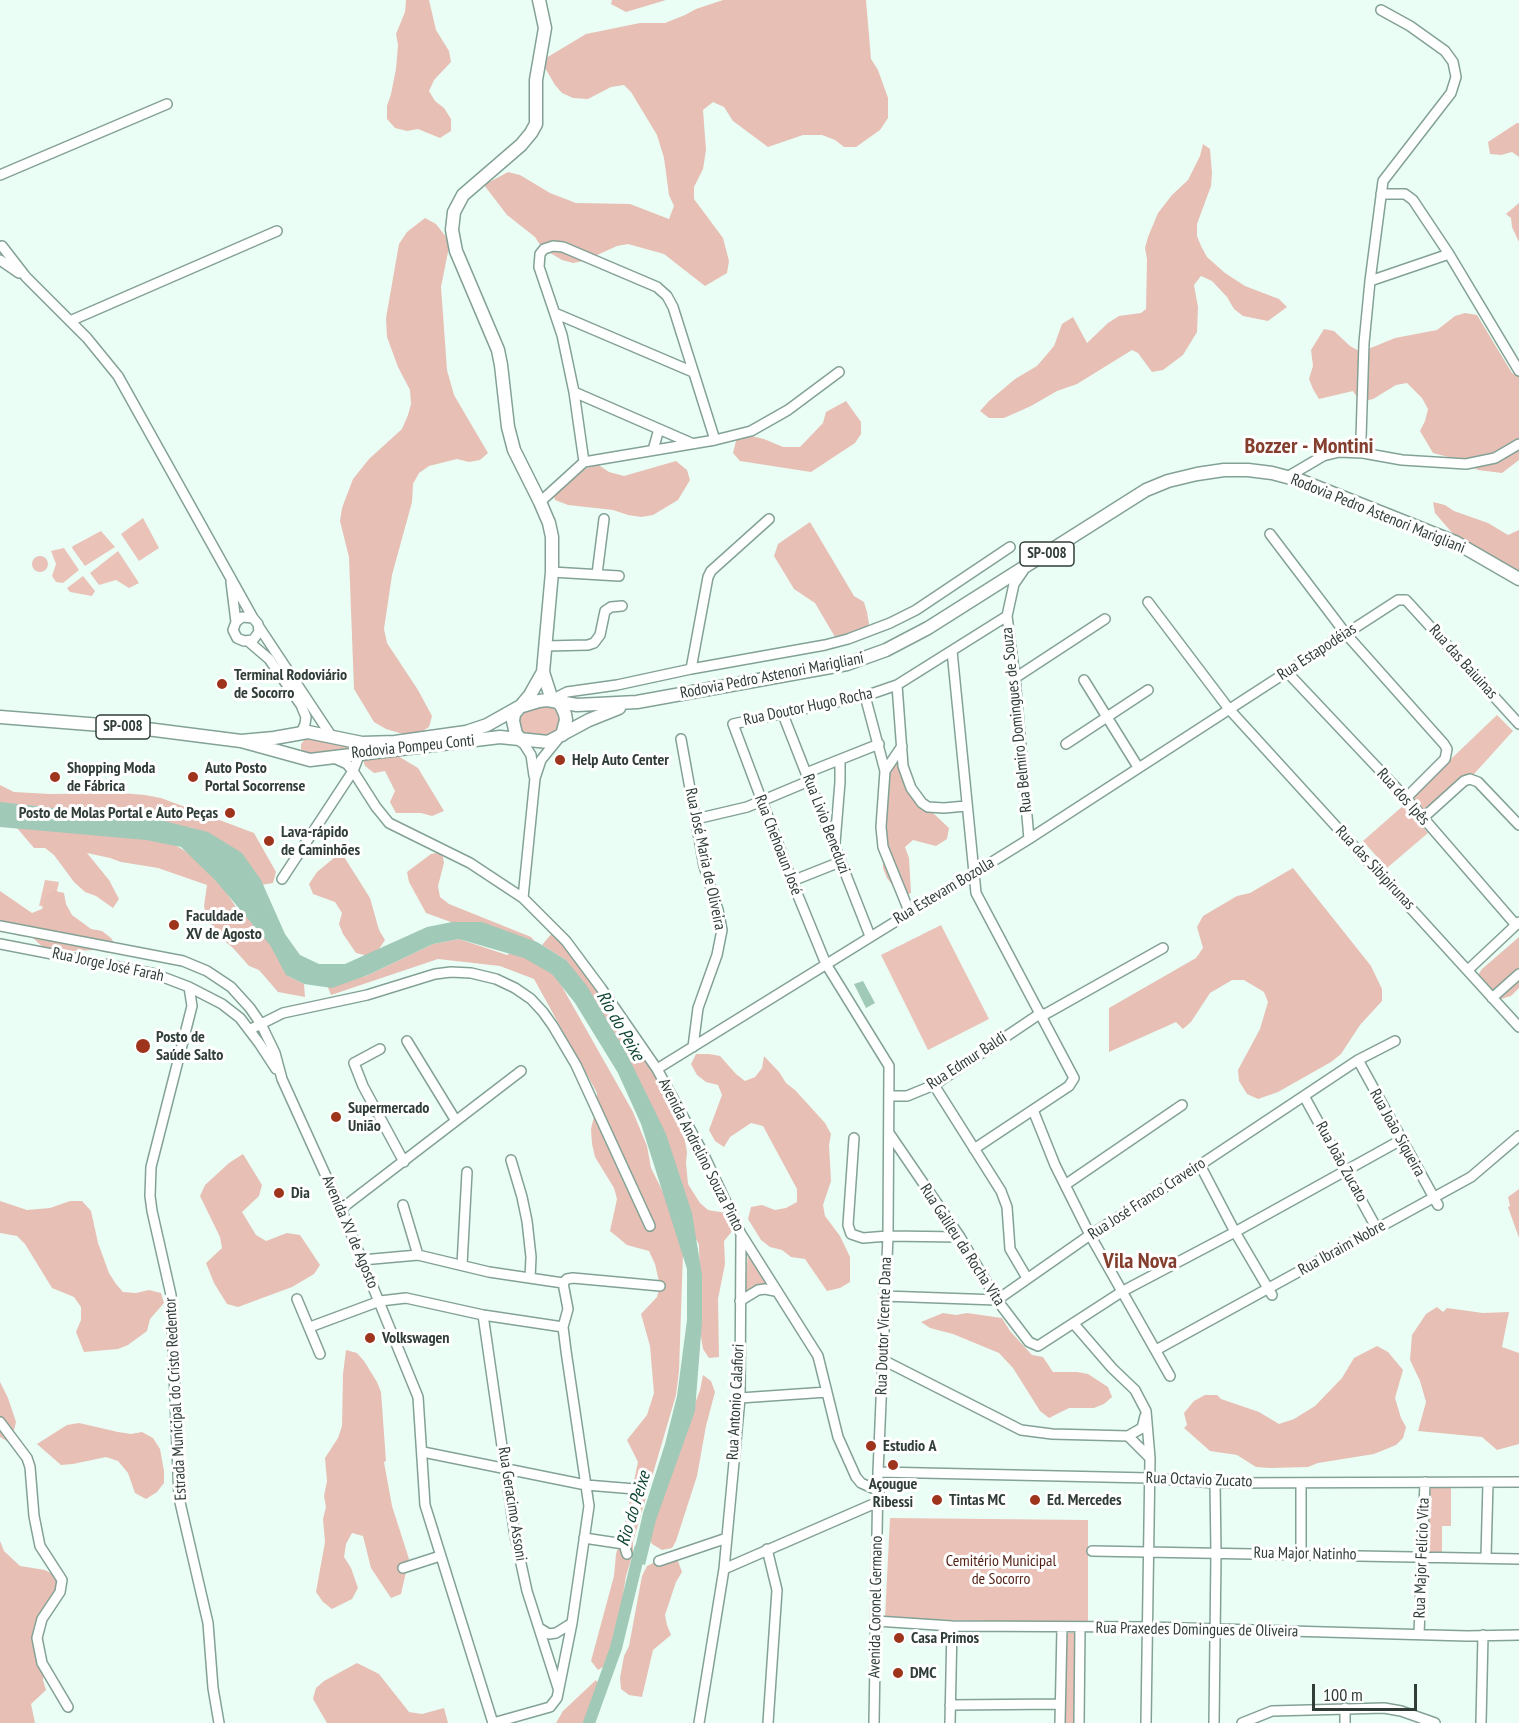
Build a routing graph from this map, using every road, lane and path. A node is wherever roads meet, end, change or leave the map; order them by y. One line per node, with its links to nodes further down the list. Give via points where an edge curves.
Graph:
1 (539, 0): 26 (main road, via 544,28 536,80 536,124 521,145 463,195 454,212 452,230 456,250 498,350 514,450)
2 (1381, 9): 5 (street, via 1437,43 1449,56 1456,77 1451,93 1387,175)
3 (167, 104): 4 (street)
4 (0, 175)
5 (1381, 194): 8 (street, via 1409,196); 11 (street)
6 (277, 231): 13 (street)
7 (1, 244): 10 (street)
8 (1449, 254): 11 (street); 14 (street)
9 (0, 260): 10 (street)
10 (26, 278): 13 (street)
11 (1370, 281): 23 (street, via 1361,438)
12 (557, 314): 15 (street); 15 (street, via 538,259 544,249 553,246 662,291 673,307); 17 (street)
13 (70, 321): 35 (street, via 118,376)
14 (1519, 371)
15 (693, 372): 19 (street)
16 (839, 372): 19 (street, via 761,427)
17 (574, 392): 18 (street); 24 (street)
18 (659, 429): 20 (street); 22 (street)
19 (715, 440): 20 (street)
20 (691, 444): 22 (street)
21 (1519, 444): 23 (street, via 1495,458 1466,464)
22 (653, 450): 24 (street)
23 (1339, 452): 25 (street, via 1323,456)
24 (584, 462): 26 (street)
25 (1289, 476): 31 (main road, Rodovia Pedro Astenori Marigliani / SP-008, via 1224,470 1168,481 1133,497); 36 (main road, Rodovia Pedro Astenori Marigliani / SP-008, via 1455,542)
26 (540, 502): 32 (main road, via 552,537)
27 (604, 519): 33 (street)
28 (769, 519): 51 (street, via 711,571)
29 (1270, 534): 47 (street)
30 (1010, 547): 51 (street, via 916,610 869,632 825,645)
31 (1029, 566): 37 (main road, Rodovia Pedro Astenori Marigliani / SP-008); 39 (street, Rua Belmiro Domingues de Souza, via 1018,577)
32 (552, 572): 33 (street); 49 (main road)
33 (597, 574): 34 (street)
34 (619, 576)
35 (230, 577): 43 (street); 45 (street)
36 (1519, 579)
37 (999, 585): 39 (street); 60 (main road, Rodovia Pedro Astenori Marigliani / SP-008, via 928,628 869,657)
38 (1406, 600): 47 (street, Rua Estapodéias, via 1398,600); 67 (street, Rua das Baiuinas)
39 (1010, 601): 42 (street, Rua Belmiro Domingues de Souza)
40 (1148, 602): 62 (street, Rua das Sibipirunas)
41 (622, 606): 49 (street, via 605,611 600,635 594,643)
42 (1007, 616): 50 (street, Rua Doutor Hugo Rocha); 54 (street, Rua Belmiro Domingues de Souza)
43 (253, 618): 45 (street, via 242,616); 46 (street)
44 (1105, 620): 54 (street)
45 (236, 622): 48 (street, via 235,634)
46 (259, 627): 48 (street, via 256,637); 70 (street)
47 (1346, 634): 53 (street, Rua Estapodéias); 86 (street, via 1447,749 1445,759)
48 (248, 641): 68 (street, via 269,659 301,705 306,717)
49 (546, 646): 52 (main road)
50 (952, 651): 56 (street, Rua Doutor Hugo Rocha); 88 (street)
51 (691, 669): 59 (street, via 617,686 567,692)
52 (543, 672): 59 (main road); 61 (main road)
53 (1287, 672): 62 (street, Rua Estapodéias); 86 (street, Rua dos Ipês)
54 (1015, 678): 92 (street, Rua Belmiro Domingues de Souza)
55 (1084, 680): 64 (street)
56 (897, 685): 58 (street, Rua Doutor Hugo Rocha); 76 (street)
57 (1148, 690): 64 (street)
58 (865, 696): 63 (street, Rua Doutor Hugo Rocha); 74 (street)
59 (555, 701): 60 (main road, Rodovia Pedro Astenori Marigliani / SP-008, via 577,705); 61 (main road, Rodovia Pedro Astenori Marigliani / SP-008); 69 (main road, via 561,705 566,720)
60 (637, 702): 69 (main road, Rodovia Pedro Astenori Marigliani / SP-008)
61 (519, 707): 70 (main road, Rodovia Pompeu Conti / SP-008, via 477,728 437,737 375,744); 73 (main road, via 513,721)
62 (1229, 710): 81 (street, Rua Estevam Bozolla); 106 (street, Rua das Sibipirunas)
63 (782, 712): 66 (street, Rua Doutor Hugo Rocha); 84 (street, Rua Livio Beneduzi)
64 (1106, 716): 75 (street); 81 (street)
65 (1, 717): 72 (main road, SP-008)
66 (733, 724): 87 (street, Rua Chehoaun José)
67 (1519, 724)
68 (301, 733): 70 (main road, Rodovia Pompeu Conti / SP-008); 72 (main road, SP-008); 79 (main road, via 296,745)
69 (562, 735): 73 (main road, Rodovia Pedro Astenori Marigliani / SP-008, via 548,742); 85 (street, via 541,760)
70 (332, 737)
71 (681, 739): 90 (street, Rua José Maria de Oliveira)
72 (241, 741): 79 (main road, SP-008)
73 (522, 741): 77 (main road, Rodovia Pompeu Conti / SP-008, via 500,738); 85 (street, via 531,755)
74 (879, 744): 80 (street); 83 (street)
75 (1066, 744)
76 (902, 746): 83 (street); 88 (street, via 907,779 922,803 935,808)
77 (360, 753): 78 (main road, Rodovia Pompeu Conti / SP-008); 82 (street)
78 (331, 757): 79 (main road, Rodovia Pompeu Conti / SP-008); 82 (street, Avenida Andrelino Souza Pinto)
79 (303, 760)
80 (840, 760): 84 (street); 93 (street)
81 (1138, 768): 92 (street, Rua Estevam Bozolla)
82 (353, 771): 96 (street); 98 (street, Avenida Andrelino Souza Pinto, via 389,823 470,862)
83 (885, 771): 99 (street, via 883,847)
84 (807, 777): 87 (street); 93 (street, Rua Livio Beneduzi)
85 (535, 778): 98 (street)
86 (1406, 798): 89 (street, Rua dos Ipês)
87 (761, 803): 90 (street); 97 (street, Rua Chehoaun José)
88 (966, 806): 95 (street)
89 (1423, 818): 91 (street, via 1470,779 1478,782); 100 (street, Rua dos Ipês)
90 (696, 819): 118 (street, Rua José Maria de Oliveira, via 722,930 698,1008)
91 (1519, 825)
92 (1029, 838): 95 (street, Rua Estevam Bozolla)
93 (835, 845): 94 (street, Rua Livio Beneduzi)
94 (840, 862): 97 (street); 102 (street, Rua Livio Beneduzi)
95 (973, 873): 99 (street, Rua Estevam Bozolla); 112 (street, via 976,893)
96 (282, 879)
97 (792, 881): 105 (street, Rua Chehoaun José)
98 (523, 898): 121 (street, Avenida Andrelino Souza Pinto, via 566,941)
99 (909, 911): 102 (street, Rua Estevam Bozolla)
100 (1517, 923): 106 (street)
101 (0, 926): 113 (street, Avenida XV de Agosto, via 183,961 231,987)
102 (870, 936): 105 (street, Rua Estevam Bozolla)
103 (0, 944): 108 (street, Rua Jorge José Farah, via 155,974)
104 (1163, 948): 112 (street, Rua Edmur Baldi)
105 (826, 964): 118 (street, Rua Estevam Bozolla); 125 (street, Rua Chehoaun José, via 886,1059)
106 (1468, 969): 110 (street, Rua das Sibipirunas)
107 (1519, 974): 110 (street)
108 (189, 987): 109 (street, Rua Jorge José Farah); 111 (street, Estrada Municipal do Cristo Redentor)
109 (208, 996): 111 (street); 115 (street, Rua Jorge José Farah, via 232,1011)
110 (1492, 998): 114 (street, Rua das Sibipirunas)
111 (192, 1006): 228 (street, Estrada Municipal do Cristo Redentor, via 152,1167 150,1196 171,1295 179,1498 208,1623)
112 (1041, 1015): 124 (street, Rua Edmur Baldi); 128 (street, via 1074,1078 1069,1086)
113 (261, 1024): 115 (street); 123 (street, Avenida XV de Agosto); 146 (street, via 283,1013 367,995 435,974 471,973 514,988 543,1012 576,1065)
114 (1519, 1027)
115 (249, 1030): 123 (street, Rua Jorge José Farah)
116 (407, 1041): 129 (street)
117 (1395, 1041): 120 (street, Rua José Franco Craveiro)
118 (693, 1047): 121 (street, Rua Estevam Bozolla)
119 (380, 1049): 137 (street, via 354,1063)
120 (1358, 1060): 126 (street, Rua José Franco Craveiro); 133 (street, Rua João Siqueira)
121 (657, 1069): 149 (street, Avenida Andrelino Souza Pinto)
122 (521, 1071): 129 (street)
123 (282, 1079): 145 (street, Avenida XV de Agosto)
124 (934, 1085): 125 (street, Rua Edmur Baldi, via 907,1096); 134 (street)
125 (889, 1096): 130 (street, Rua Doutor Vicente Dana)
126 (1304, 1096): 139 (street, Rua José Franco Craveiro); 140 (street, Rua João Zucato)
127 (1182, 1105): 142 (street)
128 (1033, 1110): 134 (street); 142 (street)
129 (456, 1121): 137 (street)
130 (889, 1133): 135 (street, Rua Galileu da Rocha Vita); 138 (street, Rua Doutor Vicente Dana)
131 (1519, 1136): 143 (street, Rua Ibraim Nobre, via 1472,1177)
132 (854, 1138): 151 (street, via 850,1231 863,1238)
133 (1401, 1140): 140 (street); 143 (street, Rua João Siqueira)
134 (974, 1149): 157 (street, via 1002,1191 1010,1250)
135 (905, 1158): 138 (street); 152 (street, Rua Galileu da Rocha Vita)
136 (511, 1160): 156 (street, via 526,1221)
137 (404, 1162): 145 (street)
138 (888, 1162): 151 (street, Rua Doutor Vicente Dana)
139 (1200, 1165): 148 (street); 150 (street, Rua José Franco Craveiro)
140 (1345, 1169): 147 (street, Rua João Zucato); 148 (street)
141 (467, 1172): 155 (street)
142 (1065, 1185): 150 (street)
143 (1436, 1201): 147 (street, Rua Ibraim Nobre)
144 (403, 1204): 153 (street)
145 (340, 1209): 154 (street, Avenida XV de Agosto)
146 (650, 1226)
147 (1377, 1229): 162 (street, Rua Ibraim Nobre)
148 (1235, 1232): 161 (street); 162 (street)
149 (741, 1234): 160 (street, Avenida Andrelino Souza Pinto); 165 (street, Rua Antonio Calafiori)
150 (1090, 1235): 157 (street, Rua José Franco Craveiro); 161 (street)
151 (888, 1236): 152 (street); 163 (street, Rua Doutor Vicente Dana)
152 (960, 1237): 166 (street, Rua Galileu da Rocha Vita)
153 (418, 1255): 154 (street); 155 (street)
154 (362, 1260): 167 (street, Avenida XV de Agosto)
155 (462, 1265): 156 (street)
156 (530, 1278): 158 (street)
157 (1027, 1278): 166 (street, Rua José Franco Craveiro)
158 (563, 1283): 159 (street, via 573,1278); 171 (street, via 568,1309)
159 (660, 1286)
160 (775, 1291): 165 (street, via 765,1288); 176 (street, Avenida Andrelino Souza Pinto, via 818,1356)
161 (1123, 1291): 169 (street); 172 (street)
162 (1270, 1291): 172 (street, Rua Ibraim Nobre)
163 (884, 1296): 166 (street); 174 (street, Rua Doutor Vicente Dana)
164 (297, 1299): 170 (street)
165 (740, 1300): 177 (street, Rua Antonio Calafiori)
166 (997, 1300): 169 (street, Rua Galileu da Rocha Vita, via 1029,1342 1038,1346)
167 (380, 1301): 168 (street, via 406,1298); 170 (street); 181 (street, Avenida XV de Agosto, via 418,1397)
168 (483, 1315): 171 (street); 183 (street, Rua Geracimo Assoni)
169 (1074, 1324): 178 (street, via 1135,1390)
170 (310, 1327): 173 (street)
171 (563, 1327): 191 (street)
172 (1156, 1350): 175 (street)
173 (320, 1353)
174 (883, 1360): 180 (street, via 1021,1430); 184 (street, Rua Doutor Vicente Dana)
175 (1170, 1376)
176 (827, 1392): 177 (street); 193 (street, Avenida Andrelino Souza Pinto, via 838,1437 856,1477)
177 (740, 1398): 196 (street, Rua Antonio Calafiori)
178 (1146, 1411): 180 (street, via 1142,1428); 182 (street)
179 (0, 1422): 224 (street, via 27,1458 40,1546 62,1580 37,1638 42,1663)
180 (1128, 1436): 182 (street)
181 (423, 1452): 183 (street); 203 (street, Avenida XV de Agosto, via 425,1505)
182 (1150, 1458): 185 (street)
183 (506, 1468): 191 (street); 213 (street, Rua Geracimo Assoni, via 515,1536)
184 (878, 1472): 185 (street, Rua Octavio Zucato); 193 (street, Rua Doutor Vicente Dana)
185 (1149, 1478): 188 (street, Rua Octavio Zucato); 199 (street)
186 (1425, 1482): 189 (street, Rua Octavio Zucato); 190 (street, Rua Octavio Zucato); 204 (street, Rua Major Felício Vita)
187 (1519, 1482): 190 (street, Rua Octavio Zucato)
188 (1215, 1483): 189 (street, Rua Octavio Zucato); 200 (street)
189 (1301, 1483): 202 (street)
190 (1488, 1483): 205 (street)
191 (586, 1485): 192 (street); 195 (street, via 589,1506)
192 (635, 1489)
193 (879, 1491): 194 (street, Avenida Coronel Germano)
194 (878, 1502): 197 (street); 210 (street, Avenida Coronel Germano)
195 (584, 1538): 201 (street, via 624,1544); 211 (street)
196 (727, 1538): 207 (street); 209 (street, Rua Antonio Calafiori)
197 (767, 1549): 209 (street); 231 (street, via 777,1590)
198 (1092, 1551): 199 (street, Rua Major Natinho)
199 (1149, 1551): 200 (street, Rua Major Natinho); 216 (street)
200 (1216, 1553): 202 (street, Rua Major Natinho); 217 (street)
201 (627, 1554)
202 (1301, 1554): 204 (street, Rua Major Natinho)
203 (440, 1556): 208 (street); 229 (street, Avenida XV de Agosto)
204 (1423, 1556): 205 (street, Rua Major Natinho); 218 (street, Rua Major Felício Vita)
205 (1486, 1557): 206 (street, Rua Major Natinho)
206 (1519, 1559)
207 (659, 1561)
208 (403, 1568)
209 (724, 1569): 230 (street, Rua Antonio Calafiori)
210 (876, 1622): 212 (street, Rua Praxedes Domingues de Oliveira); 232 (street, Avenida Coronel Germano)
211 (572, 1623): 213 (street, via 556,1633); 221 (street)
212 (952, 1626): 214 (street, Rua Praxedes Domingues de Oliveira); 223 (street)
213 (539, 1628): 221 (street, Rua Geracimo Assoni)
214 (1062, 1628): 215 (street, Rua Praxedes Domingues de Oliveira); 222 (street)
215 (1080, 1628): 216 (street, Rua Praxedes Domingues de Oliveira); 235 (street)
216 (1148, 1628): 217 (street, Rua Praxedes Domingues de Oliveira); 236 (street)
217 (1215, 1630): 218 (street, Rua Praxedes Domingues de Oliveira); 237 (street)
218 (1419, 1634): 219 (street, Rua Praxedes Domingues de Oliveira)
219 (1482, 1635): 220 (street, Rua Praxedes Domingues de Oliveira); 242 (street)
220 (1519, 1635)
221 (558, 1689): 229 (street, via 550,1707)
222 (1060, 1704): 223 (street); 234 (street)
223 (950, 1705): 233 (street)
224 (68, 1707)
225 (1345, 1708): 226 (street); 227 (street, via 1384,1708); 240 (street)
226 (1272, 1711): 238 (street); 239 (street)
227 (1418, 1720): 241 (street)
228 (219, 1723)
229 (493, 1723)
230 (699, 1723)
231 (768, 1723)
232 (874, 1723)
233 (950, 1723)
234 (1060, 1723)
235 (1079, 1723)
236 (1146, 1723)
237 (1214, 1723)
238 (1242, 1723)
239 (1272, 1723)
240 (1345, 1723)
241 (1436, 1723)
242 (1481, 1723)

